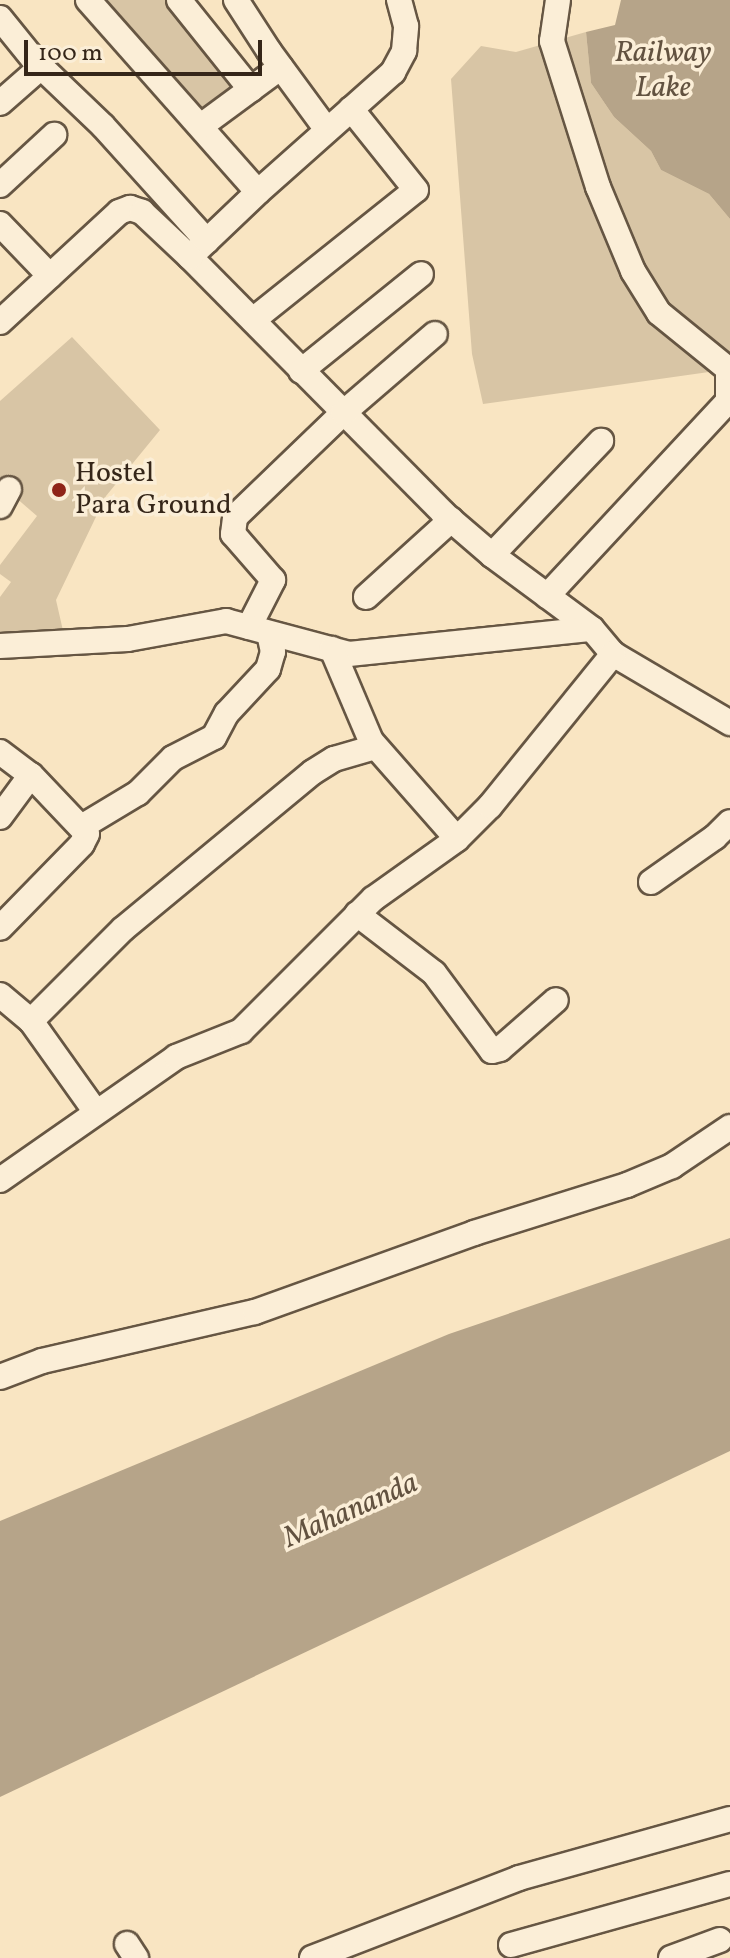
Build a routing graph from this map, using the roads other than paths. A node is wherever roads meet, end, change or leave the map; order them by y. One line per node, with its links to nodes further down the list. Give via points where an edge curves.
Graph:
1 (88, 0): 12 (street)
2 (179, 0): 9 (street)
3 (236, 0): 8 (street)
4 (399, 0): 11 (street, via 406,26 404,51 393,72)
5 (558, 0): 25 (street, via 552,41 598,187 633,271 659,313 728,369)
6 (0, 18): 7 (street)
7 (41, 67): 10 (street); 18 (street, via 103,126)
8 (281, 67): 9 (street); 13 (street)
9 (251, 90): 12 (street)
10 (0, 103)
11 (351, 109): 13 (street); 21 (street, via 416,190)
12 (201, 126): 16 (street)
13 (327, 130): 16 (street)
14 (54, 135): 15 (street)
15 (0, 185)
16 (258, 192): 18 (street)
17 (0, 224): 20 (street)
18 (199, 249): 20 (street, via 130,208 119,212); 21 (street)
19 (421, 274): 24 (street)
20 (50, 276): 22 (street)
21 (253, 320): 24 (street)
22 (0, 322)
23 (435, 334): 26 (street)
24 (301, 371): 26 (street)
25 (729, 401): 30 (street)
26 (343, 413): 28 (street); 33 (street, via 231,525 273,580)
27 (601, 441): 29 (street)
28 (451, 520): 29 (street); 31 (street)
29 (492, 555): 30 (street)
30 (547, 596): 32 (street)
31 (366, 597)
32 (592, 629): 35 (street, via 349,654); 36 (street)
33 (259, 630): 34 (street, via 226,621 128,639); 35 (street); 43 (street, via 273,652 265,674 240,698 214,737 173,758 138,793)
34 (0, 646)
35 (332, 649): 38 (street)
36 (613, 654): 37 (street); 44 (street)
37 (730, 723)
38 (375, 747): 44 (street); 50 (street, via 334,759 313,772 123,929)
39 (0, 752): 40 (street)
40 (31, 775): 41 (street); 43 (street)
41 (0, 817)
42 (730, 822): 45 (street)
43 (83, 826): 47 (street, via 85,840)
44 (457, 839): 46 (street)
45 (651, 882)
46 (357, 914): 49 (street, via 434,973 492,1051); 51 (street, via 241,1031 176,1057)
47 (0, 928)
48 (0, 995): 50 (street)
49 (556, 1000)
50 (31, 1021): 51 (street)
51 (96, 1112): 53 (street)
52 (730, 1127): 54 (street, via 672,1166 638,1180 255,1312 42,1361)
53 (0, 1180)
54 (0, 1377)
55 (730, 1819): 59 (street, via 519,1878)
56 (730, 1884): 58 (street)
57 (720, 1940): 60 (street)
58 (511, 1945)
59 (312, 1958)
60 (671, 1958)

